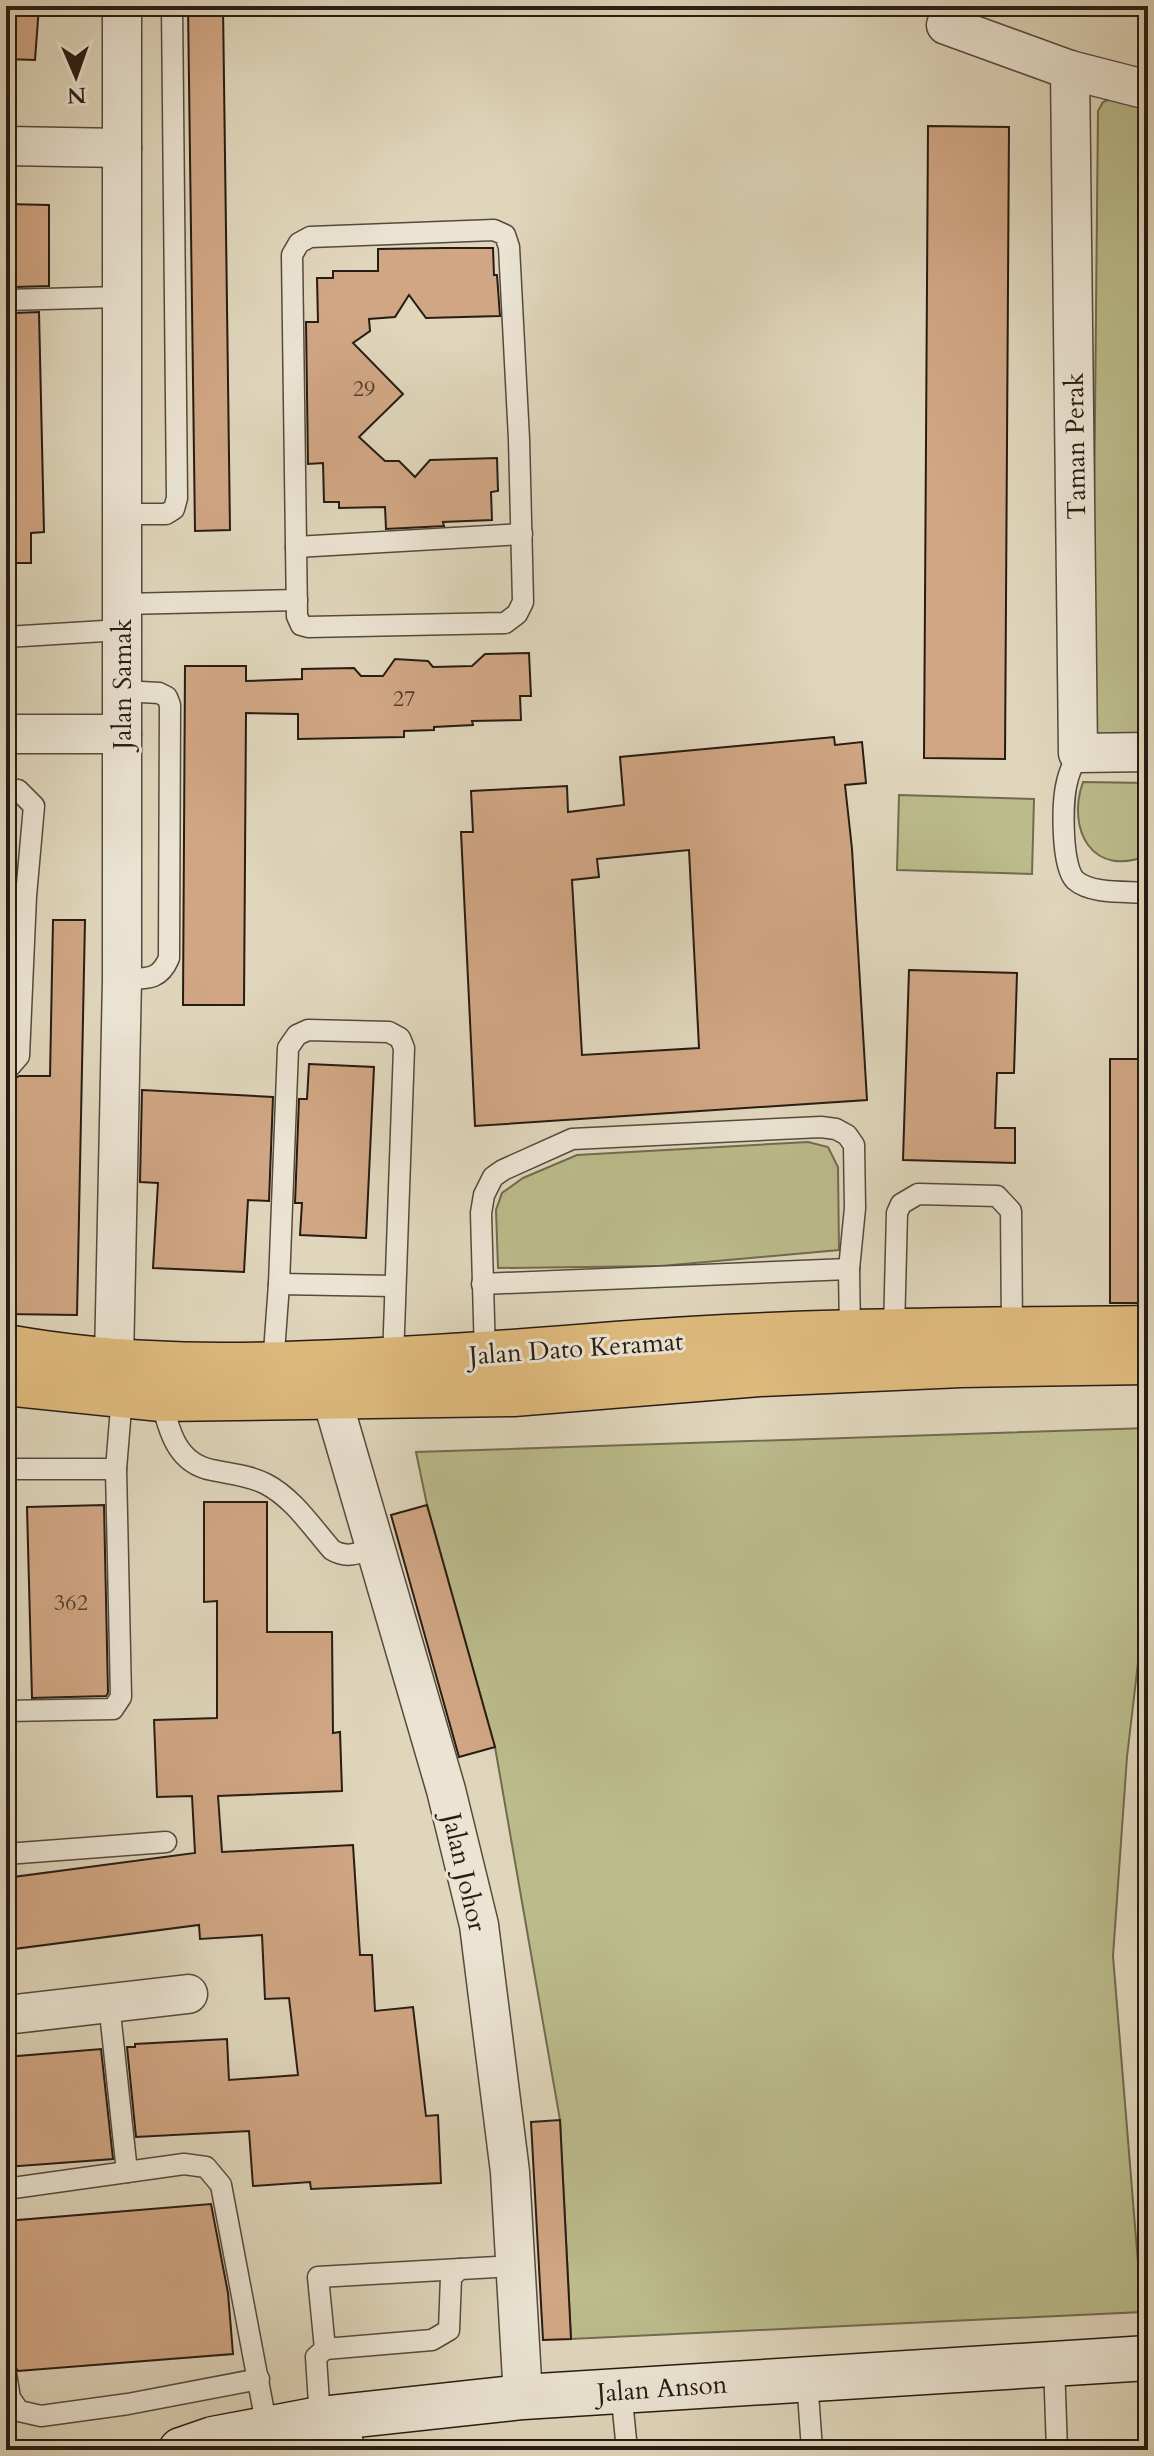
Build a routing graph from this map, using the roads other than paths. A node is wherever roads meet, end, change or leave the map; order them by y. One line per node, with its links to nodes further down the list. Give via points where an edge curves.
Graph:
1 (122, 6): 7 (street, Jalan Samak)
2 (172, 6): 10 (lane, via 177,498 166,514)
3 (946, 25): 4 (street)
4 (1070, 70): 5 (street); 20 (street, Taman Perak)
5 (1148, 90)
6 (6, 146): 7 (street)
7 (122, 148): 8 (street, Jalan Samak)
8 (121, 297): 9 (lane); 10 (street, Jalan Samak)
9 (6, 300)
10 (123, 514): 14 (street, Jalan Samak)
11 (522, 534): 12 (lane); 12 (lane, via 505,235 494,230 310,237 292,255); 13 (lane, via 523,602 505,623 308,627 297,616)
12 (296, 547): 13 (lane)
13 (297, 600): 14 (lane)
14 (122, 617): 15 (lane); 16 (street, Jalan Samak)
15 (6, 637)
16 (123, 691): 18 (street, Jalan Samak); 23 (lane, via 167,697 170,737 169,958 164,971 152,978)
17 (6, 734): 18 (street)
18 (122, 734): 23 (street, Jalan Samak)
19 (1148, 752): 20 (street)
20 (1078, 753): 22 (lane, via 1064,800 1067,864 1074,879 1090,888)
21 (6, 789): 24 (lane, via 18,790 34,806 19,1056)
22 (1148, 893)
23 (122, 979): 40 (street, Jalan Samak)
24 (6, 1071)
25 (849, 1269): 27 (lane); 27 (lane, via 854,1145 836,1129 821,1127 572,1139 553,1145 493,1177 481,1213); 32 (lane)
26 (279, 1284): 28 (lane); 28 (lane, via 288,1048 308,1030 389,1032 404,1048); 37 (lane)
27 (482, 1284): 34 (lane)
28 (394, 1286): 35 (lane)
29 (1148, 1328): 30 (main road, Jalan Dato Keramat)
30 (1012, 1329): 31 (main road, Jalan Dato Keramat); 31 (lane, via 1011,1211 997,1196 918,1194 897,1213)
31 (894, 1330): 32 (main road, Jalan Dato Keramat)
32 (850, 1331): 34 (main road, Jalan Dato Keramat)
33 (6, 1347): 40 (main road, Jalan Dato Keramat)
34 (485, 1355): 35 (main road, Jalan Dato Keramat)
35 (393, 1359): 38 (main road, Jalan Dato Keramat)
36 (1148, 1362): 38 (main road, Jalan Dato Keramat, via 759,1374 513,1394)
37 (273, 1366): 38 (main road, Jalan Dato Keramat); 40 (main road, Jalan Dato Keramat, via 171,1366)
38 (326, 1380): 40 (main road, Jalan Dato Keramat); 43 (street, Jalan Johor)
39 (6, 1383): 40 (main road, Jalan Dato Keramat)
40 (133, 1386): 42 (lane); 43 (lane, via 192,1463 263,1483 283,1495 341,1555)
41 (6, 1469): 42 (lane)
42 (116, 1469): 44 (lane, via 119,1704 113,1709 7,1711)
43 (374, 1548): 52 (street, Jalan Johor, via 446,1790 479,1925 510,2172)
44 (6, 1705)
45 (166, 1842): 46 (lane)
46 (7, 1847)
47 (188, 1994): 48 (street)
48 (109, 2003): 49 (street); 50 (lane)
49 (6, 2015)
50 (127, 2172): 51 (lane); 58 (lane, via 184,2164 206,2167 221,2185)
51 (6, 2189)
52 (515, 2266): 53 (lane); 61 (street, Jalan Johor)
53 (460, 2269): 54 (lane, via 451,2277 449,2330 432,2340); 54 (lane, via 318,2277)
54 (325, 2349): 63 (lane, via 316,2357)
55 (1148, 2358): 56 (main road, Jalan Anson)
56 (1054, 2364): 59 (main road, Jalan Anson); 67 (lane)
57 (6, 2374): 58 (lane, via 10,2398 19,2411 41,2416)
58 (259, 2379): 62 (lane)
59 (807, 2379): 60 (main road, Jalan Anson); 66 (lane)
60 (621, 2390): 61 (main road, Jalan Anson); 65 (lane)
61 (523, 2397): 63 (main road, Jalan Anson)
62 (267, 2428): 63 (main road, Jalan Anson); 64 (main road, Jalan Anson)
63 (334, 2428)
64 (181, 2450)
65 (627, 2450)
66 (812, 2450)
67 (1057, 2450)

